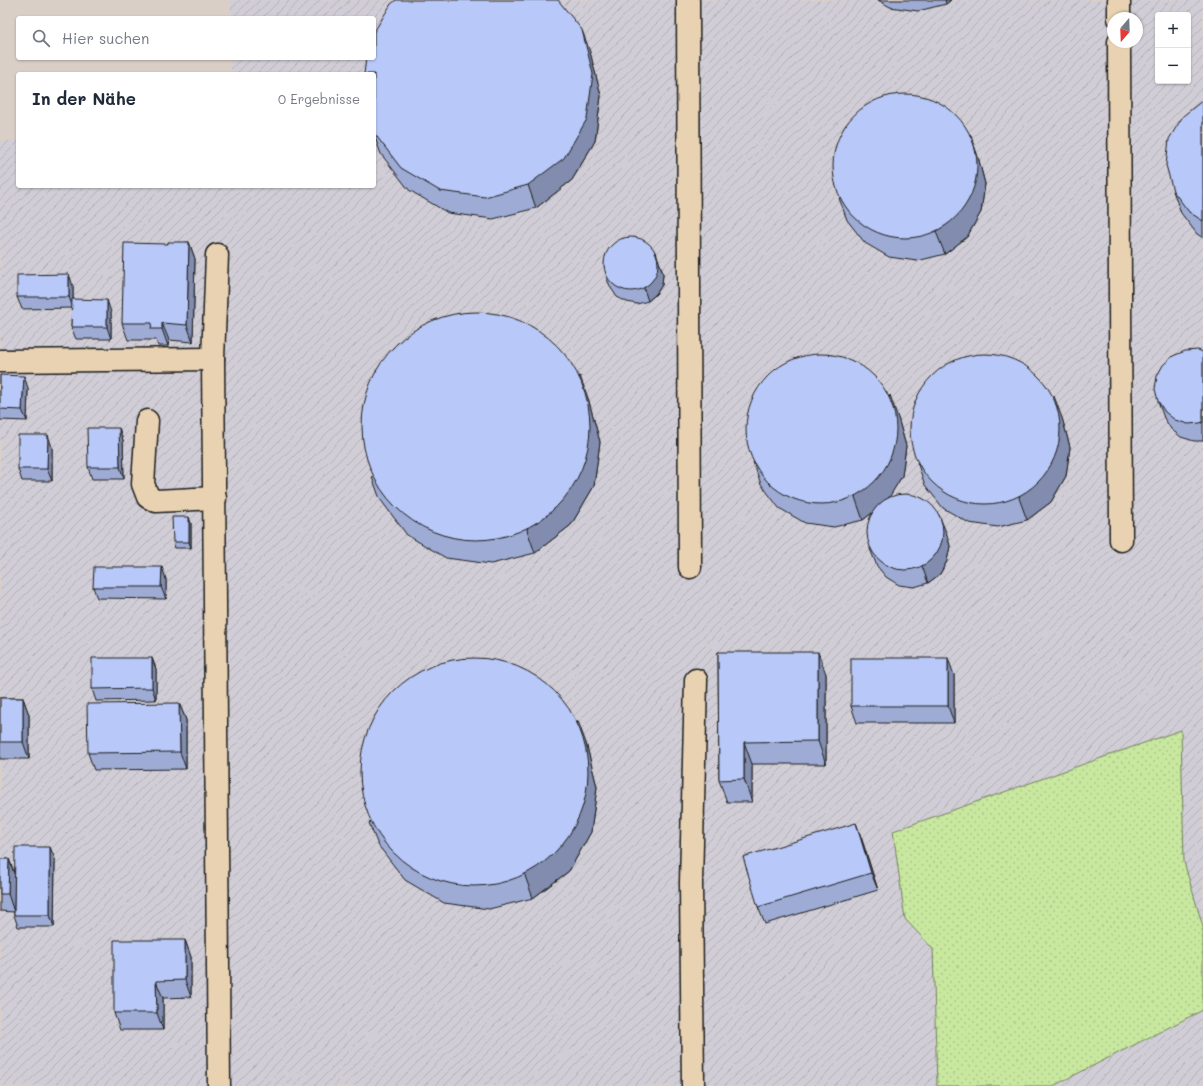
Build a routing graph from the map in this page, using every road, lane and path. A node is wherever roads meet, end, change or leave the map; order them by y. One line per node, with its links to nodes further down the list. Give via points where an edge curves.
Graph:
1 (688, 0): 11 (lane)
2 (1119, 0): 3 (lane)
3 (1119, 12)
4 (1119, 48): 10 (lane)
5 (217, 255): 6 (lane)
6 (213, 359): 7 (lane); 9 (lane)
7 (0, 361)
8 (147, 421): 9 (lane, via 143,484 148,497 156,502)
9 (215, 498): 13 (lane)
10 (1121, 540)
11 (690, 567)
12 (696, 680): 14 (lane, via 691,883)
13 (219, 1086)
14 (693, 1086)

